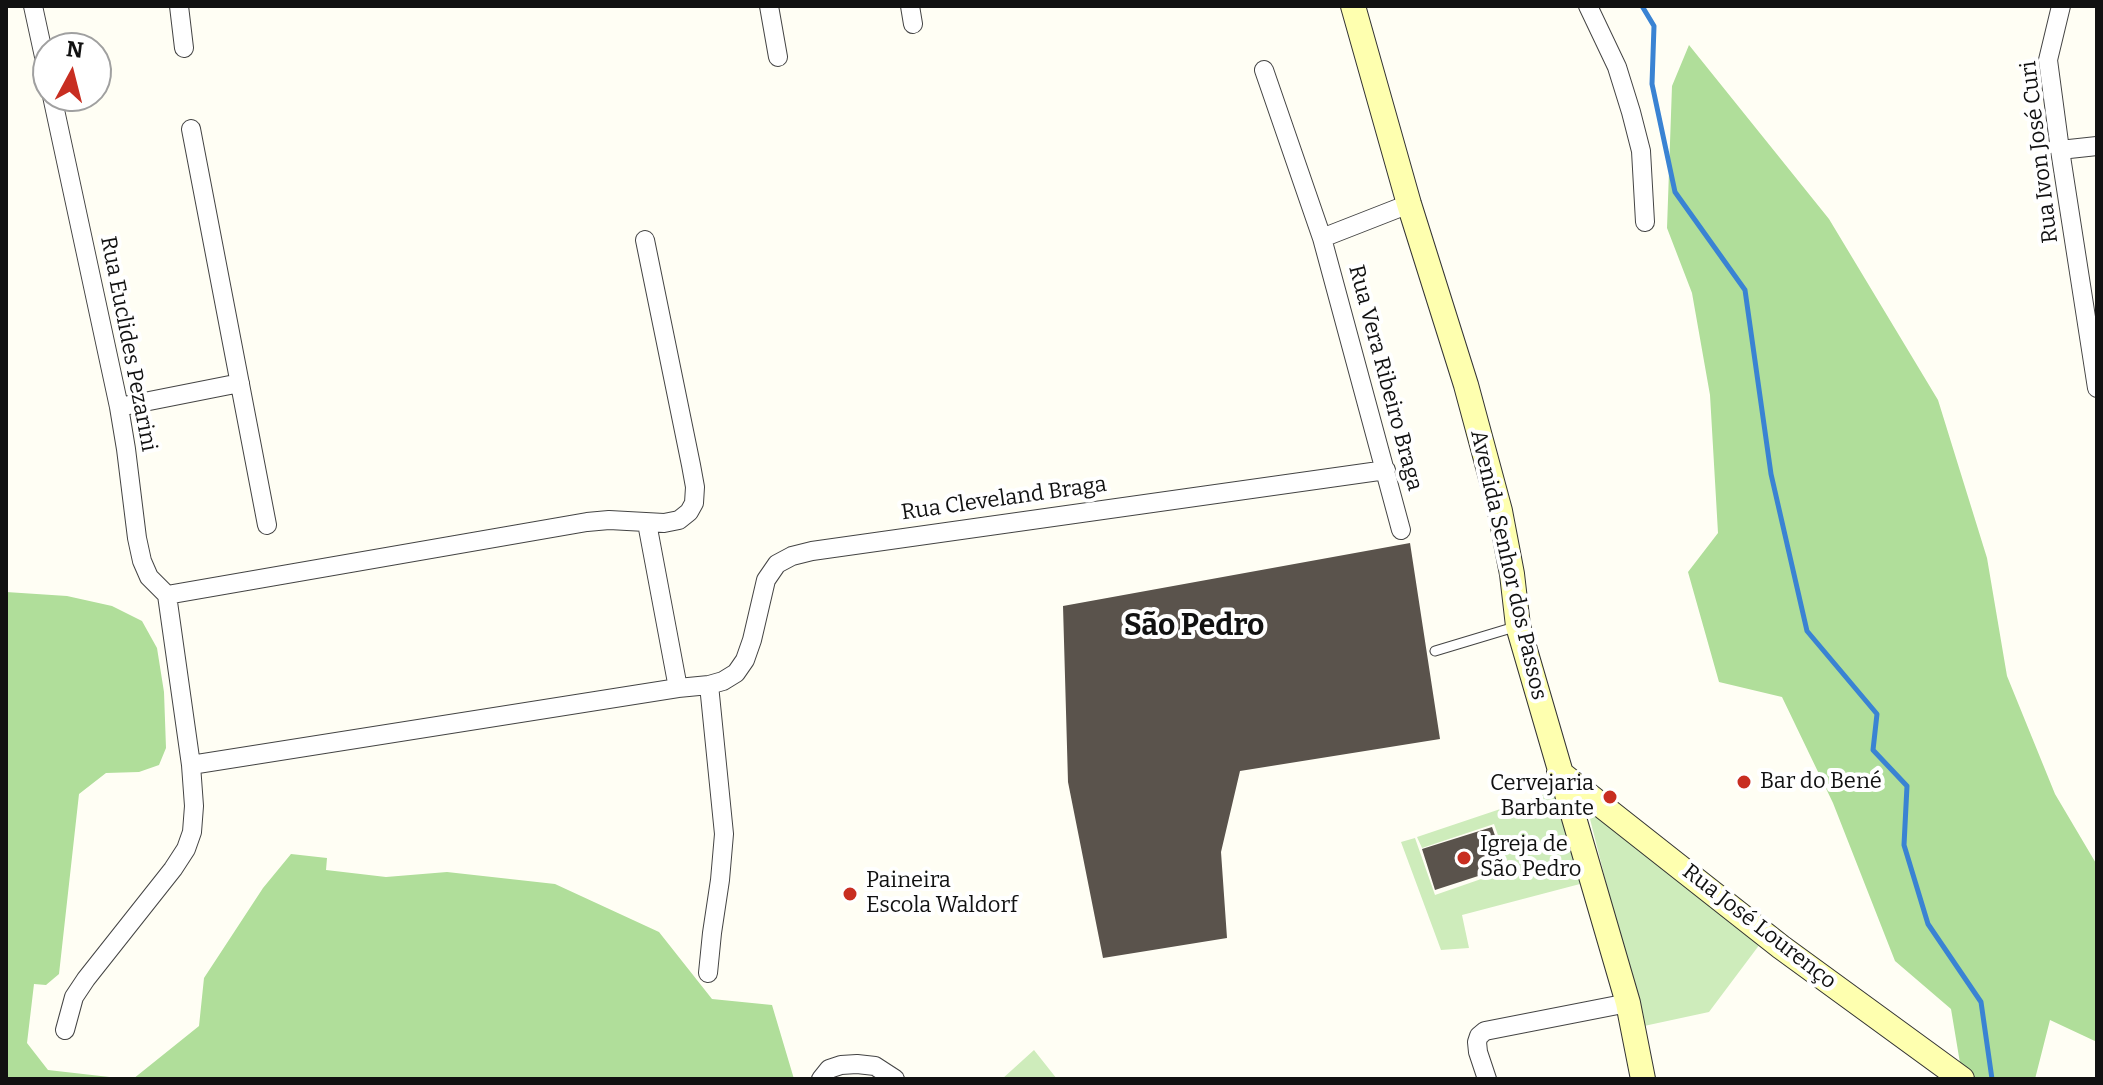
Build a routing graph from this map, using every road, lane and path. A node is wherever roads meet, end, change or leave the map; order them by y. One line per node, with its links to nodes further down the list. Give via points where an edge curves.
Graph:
1 (33, 6): 7 (street)
2 (179, 6): 8 (street)
3 (769, 6): 9 (street)
4 (1353, 6): 15 (street, Avenida Senhor dos Passos)
5 (1588, 6): 16 (street, via 1631,112 1641,151)
6 (2061, 6): 14 (street, Rua Ivon José Curi, via 2048,60)
7 (39, 32)
8 (184, 48)
9 (778, 57)
10 (1264, 70): 17 (street, Rua Vera Ribeiro Braga)
11 (55, 112): 21 (street, Rua Euclides Pezarini)
12 (191, 129): 19 (street)
13 (2097, 146): 14 (street)
14 (2060, 150): 20 (street, Rua Ivon José Curi)
15 (1409, 204): 17 (street); 27 (street, Avenida Senhor dos Passos, via 1500,511)
16 (1645, 222)
17 (1322, 238): 22 (street, Rua Vera Ribeiro Braga)
18 (645, 240): 23 (street, via 695,487 694,503 679,520)
19 (240, 383): 21 (street); 24 (street)
20 (2097, 388)
21 (119, 407): 26 (street, Rua Euclides Pezarini, via 142,561)
22 (1386, 470): 25 (street, Rua Vera Ribeiro Braga); 29 (street, Rua Cleveland Braga, via 792,556 777,564 766,580 745,660 736,673)
23 (647, 523): 26 (street, via 587,522); 30 (street)
24 (267, 525)
25 (1401, 530)
26 (167, 595): 31 (street)
27 (1518, 626): 28 (lane); 32 (street, Avenida Senhor dos Passos)
28 (1435, 651)
29 (709, 685): 30 (street); 33 (street, via 724,834)
30 (678, 688): 31 (street)
31 (191, 765): 35 (street, via 194,806 186,849 86,979 74,997)
32 (1559, 772): 34 (street, Avenida Senhor dos Passos); 40 (street, Rua José Lourenço, via 1781,947)
33 (708, 973)
34 (1628, 1003): 38 (street, via 1485,1031 1477,1042); 39 (street, Avenida Senhor dos Passos)
35 (65, 1030)
36 (821, 1079): 37 (street, via 829,1069 857,1064 875,1066)
37 (895, 1079)
38 (1487, 1079)
39 (1643, 1079)
40 (1962, 1079)

